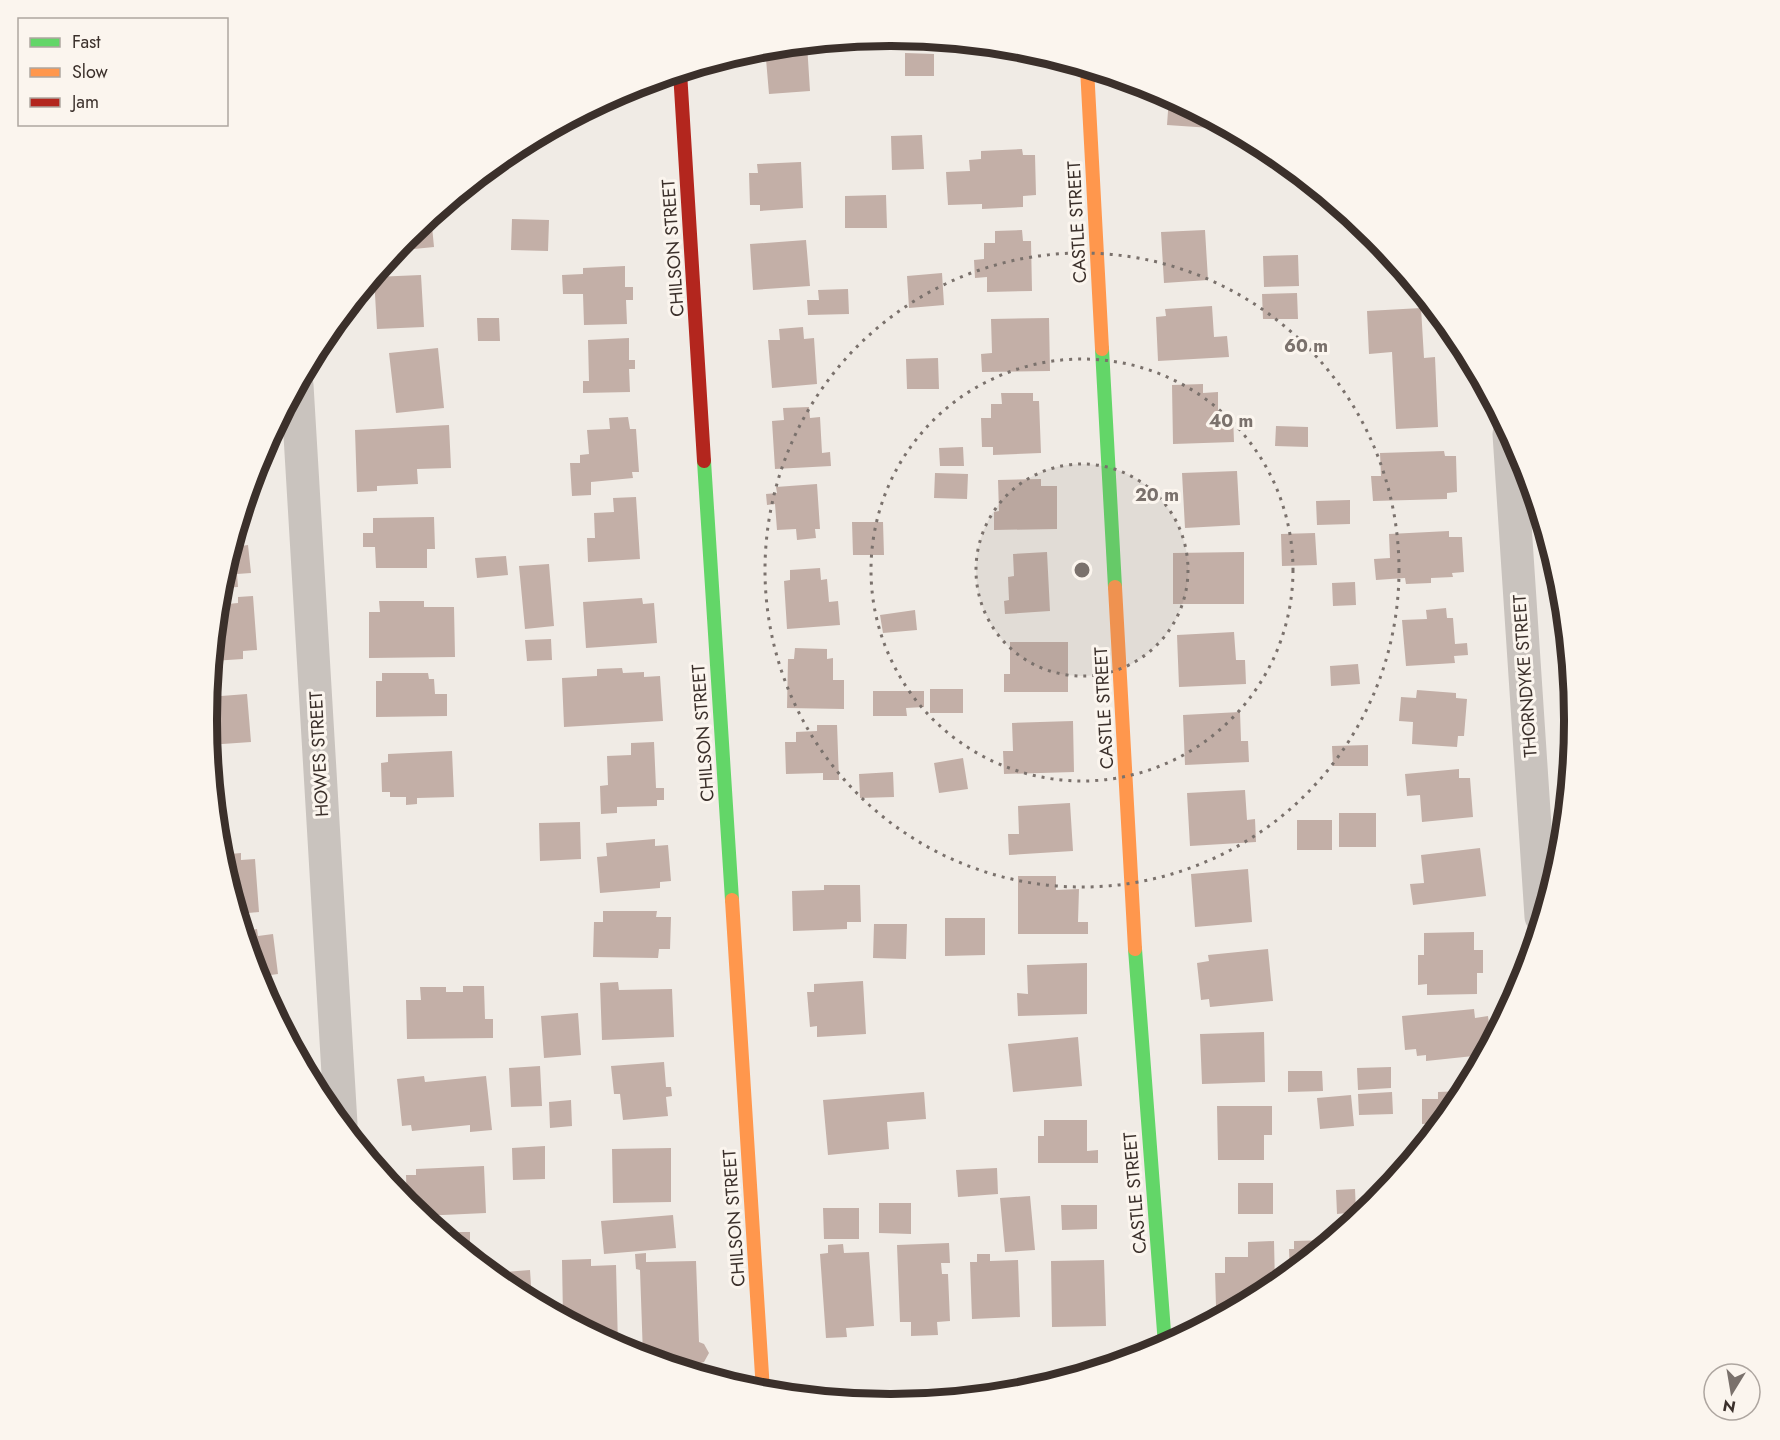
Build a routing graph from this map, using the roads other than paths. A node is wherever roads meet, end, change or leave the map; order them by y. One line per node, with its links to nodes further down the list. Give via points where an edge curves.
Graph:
1 (1087, 76): 7 (street, CASTLE STREET, via 1138,999)
2 (681, 80): 8 (street, CHILSON STREET)
3 (298, 400): 6 (street, HOWES STREET)
4 (1511, 459): 5 (street, THORNDYKE STREET)
5 (1541, 896)
6 (340, 1108)
7 (1165, 1334)
8 (762, 1382)

